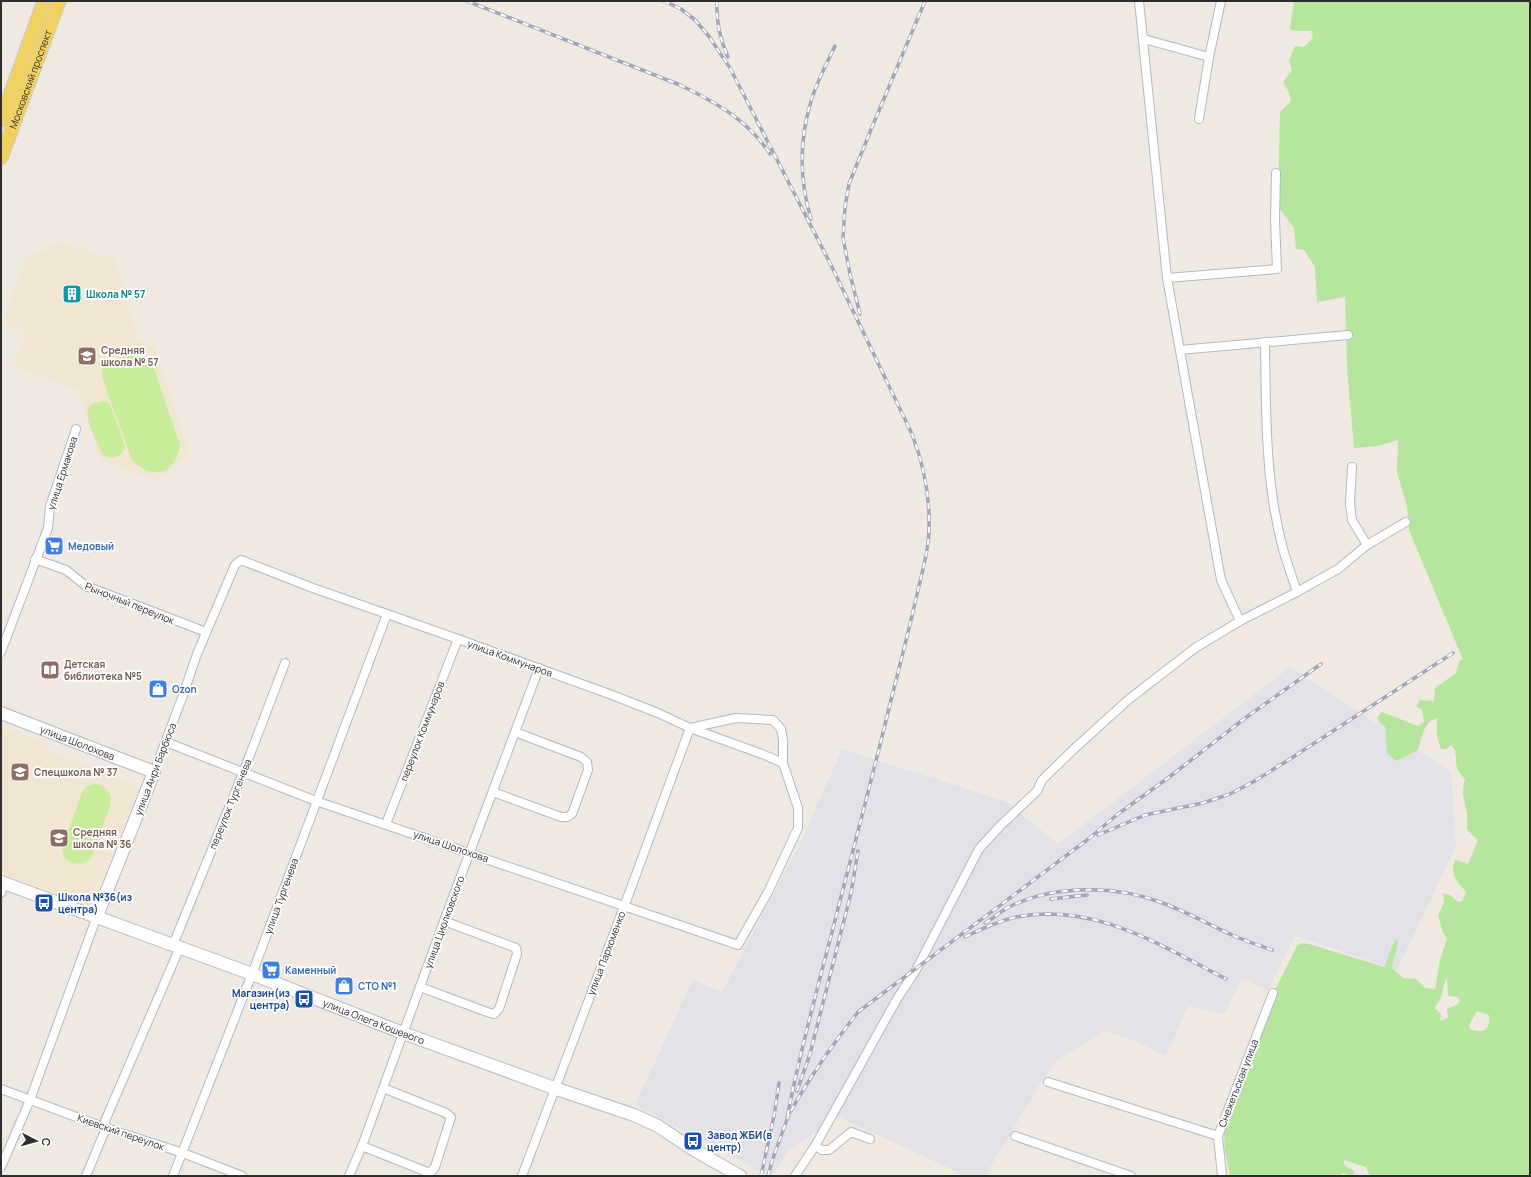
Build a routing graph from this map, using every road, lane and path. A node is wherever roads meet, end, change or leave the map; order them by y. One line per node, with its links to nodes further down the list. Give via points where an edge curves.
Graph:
1 (43, 1): 7 (main road, Московский проспект)
2 (59, 1): 7 (main road, Московский проспект)
3 (1139, 1): 5 (street)
4 (1221, 1): 6 (street)
5 (1144, 39): 6 (street); 11 (street)
6 (1209, 57): 8 (street)
7 (7, 117): 9 (main road, Московский проспект)
8 (1199, 119)
9 (1, 158)
10 (1276, 173): 11 (street, via 1277,269)
11 (1167, 278): 14 (street)
12 (1348, 335): 13 (street)
13 (1265, 342): 14 (street); 21 (street, via 1267,422 1273,494 1282,545)
14 (1180, 350): 23 (street, via 1222,580)
15 (76, 429): 19 (street, улица Ермакова, via 50,506 48,528)
16 (1352, 467): 18 (street, via 1352,520)
17 (1406, 522): 18 (street)
18 (1367, 545): 21 (street, via 1338,569)
19 (36, 559): 24 (street, Рыночный переулок, via 66,570 86,586); 26 (street, улица Ермакова)
20 (248, 563): 22 (street, улица Коммунаров); 24 (street, улица Анри Барбюса, via 241,560 236,565)
21 (1297, 592): 23 (street)
22 (387, 614): 25 (street, улица Коммунаров); 37 (street, улица Тургенева)
23 (1240, 621): 59 (street, via 1195,648 1128,700 1042,780 1037,791 979,849 916,970 897,999)
24 (206, 632): 32 (street, улица Анри Барбюса)
25 (458, 639): 28 (street, улица Коммунаров); 38 (street, переулок Коммунаров)
26 (1, 652)
27 (284, 663): 35 (street, переулок Тургенева)
28 (539, 668): 30 (street, улица Коммунаров, via 658,713); 31 (street, улица Циолковского)
29 (1, 713): 34 (street, улица Шолохова)
30 (690, 728): 33 (street, улица Коммунаров); 33 (street, via 736,718 773,720 781,729); 41 (street, улица Пархоменко)
31 (515, 732): 36 (street, улица Циолковского); 36 (street, via 581,757 587,762 588,770 572,814 561,817)
32 (166, 742): 34 (street, улица Анри Барбюса); 35 (street, улица Шолохова)
33 (783, 763): 41 (street, улица Шолохова, via 798,808 798,828 768,892 738,945)
34 (154, 772): 42 (street, улица Анри Барбюса)
35 (244, 773): 37 (street, улица Шолохова); 44 (street, переулок Тургенева)
36 (493, 792): 39 (street, улица Циолковского)
37 (316, 801): 38 (street, улица Шолохова); 45 (street, улица Тургенева)
38 (386, 824): 39 (street, улица Шолохова)
39 (469, 853): 41 (street, улица Шолохова); 43 (street, улица Циолковского)
40 (2, 886): 42 (street, улица Олега Кошевого)
41 (624, 907): 51 (street, улица Пархоменко)
42 (97, 916): 44 (street, улица Олега Кошевого); 53 (street, улица Анри Барбюса)
43 (444, 921): 46 (street, улица Циолковского); 46 (street, via 516,948 517,954 499,1008 494,1014)
44 (176, 946): 45 (street, улица Олега Кошевого); 54 (street, переулок Тургенева, via 105,1121)
45 (252, 974): 48 (street, улица Олега Кошевого); 60 (street, улица Тургенева)
46 (420, 987): 48 (street, улица Циолковского)
47 (1273, 993): 56 (street, Снежетьская улица)
48 (403, 1033): 50 (street, улица Циолковского); 51 (street, улица Олега Кошевого)
49 (1048, 1082): 56 (street)
50 (383, 1088): 58 (street, улица Циолковского); 58 (street, via 451,1117 435,1167 427,1172)
51 (554, 1088): 66 (street, улица Пархоменко); 67 (street, улица Олега Кошевого, via 652,1123)
52 (1, 1089): 53 (street, Киевский переулок)
53 (30, 1100): 54 (street, Киевский переулок); 61 (street, улица Анри Барбюса)
54 (106, 1128): 60 (street, Киевский переулок); 62 (street, переулок Тургенева)
55 (1015, 1136): 69 (street)
56 (1218, 1136): 70 (street, Снежетьская улица)
57 (870, 1139): 59 (street, via 850,1132 828,1150)
58 (362, 1146): 65 (street, улица Циолковского)
59 (815, 1146): 68 (street)
60 (183, 1153): 63 (street, улица Тургенева); 64 (street, Киевский переулок)
61 (1, 1167)
62 (86, 1176)
63 (174, 1176)
64 (242, 1176)
65 (349, 1176)
66 (522, 1176)
67 (740, 1176)
68 (795, 1176)
69 (1131, 1176)
70 (1222, 1176)

